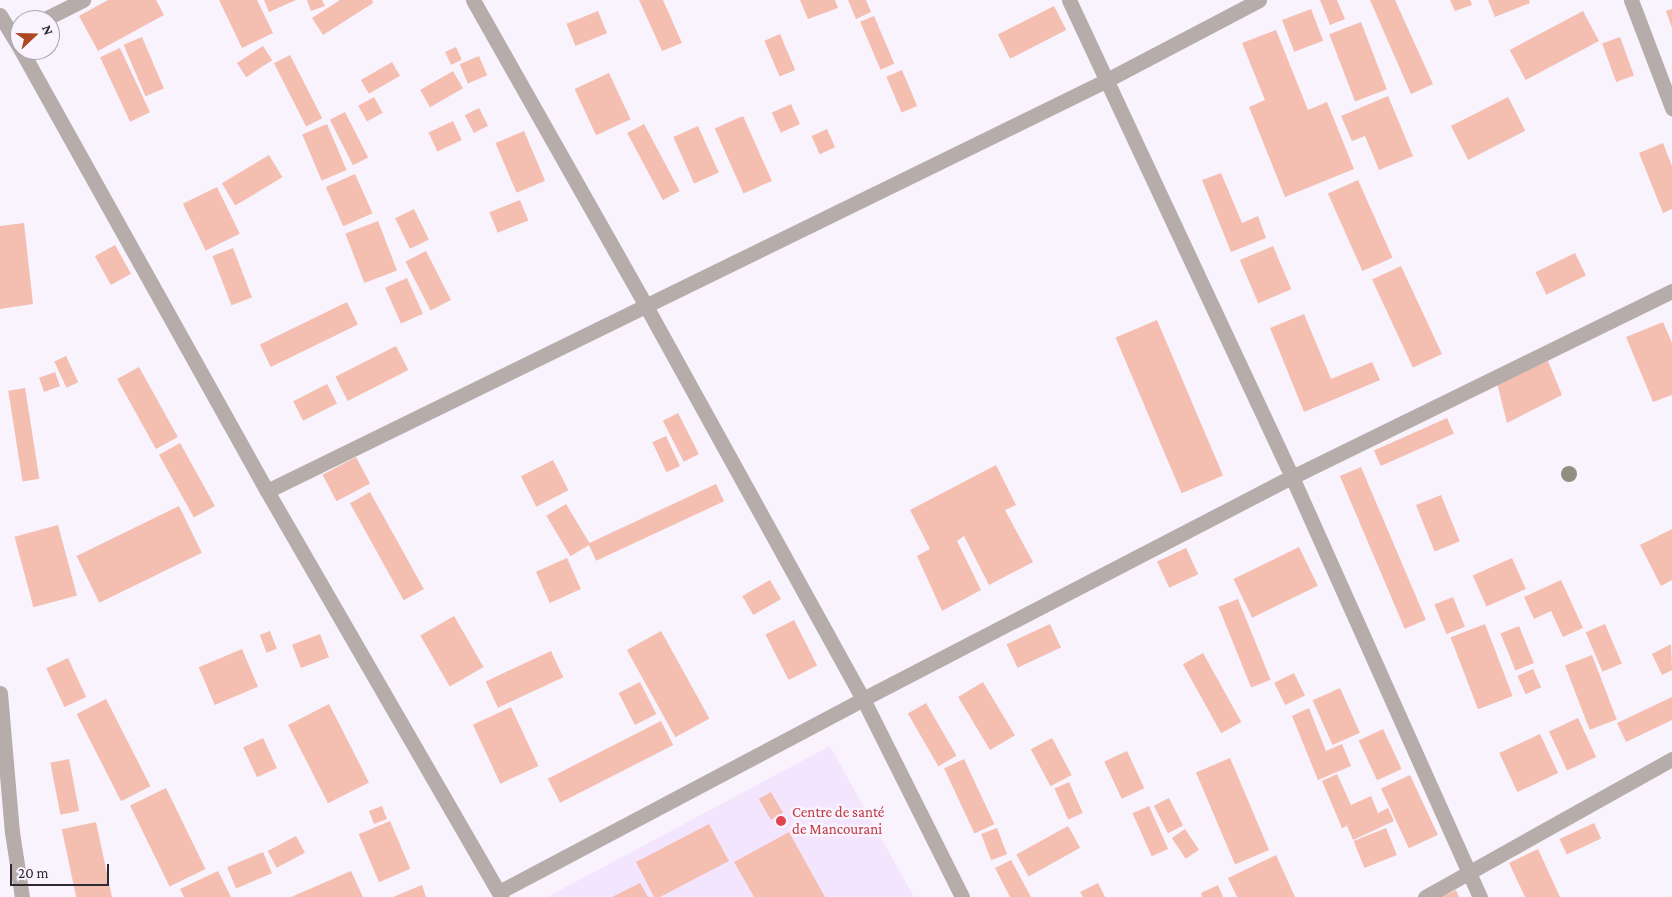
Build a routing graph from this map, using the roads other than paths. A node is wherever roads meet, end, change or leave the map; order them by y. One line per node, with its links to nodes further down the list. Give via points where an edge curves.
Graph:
1 (83, 0): 6 (street)
2 (473, 0): 13 (street)
3 (1069, 0): 10 (street)
4 (1259, 0): 10 (street)
5 (1631, 0): 11 (street)
6 (60, 12)
7 (0, 15): 8 (street)
8 (10, 29)
9 (28, 60): 15 (street)
10 (1105, 80): 13 (street); 14 (street)
11 (1672, 108)
12 (1672, 291): 14 (street)
13 (646, 306): 15 (street); 17 (street)
14 (1292, 477): 17 (street); 19 (street)
15 (267, 492): 20 (street)
16 (0, 693): 21 (street, via 12,832)
17 (862, 699): 20 (street); 22 (street)
18 (1672, 759): 19 (street)
19 (1470, 874): 23 (street); 24 (street)
20 (500, 895)
21 (22, 897)
22 (962, 897)
23 (1425, 897)
24 (1480, 897)

